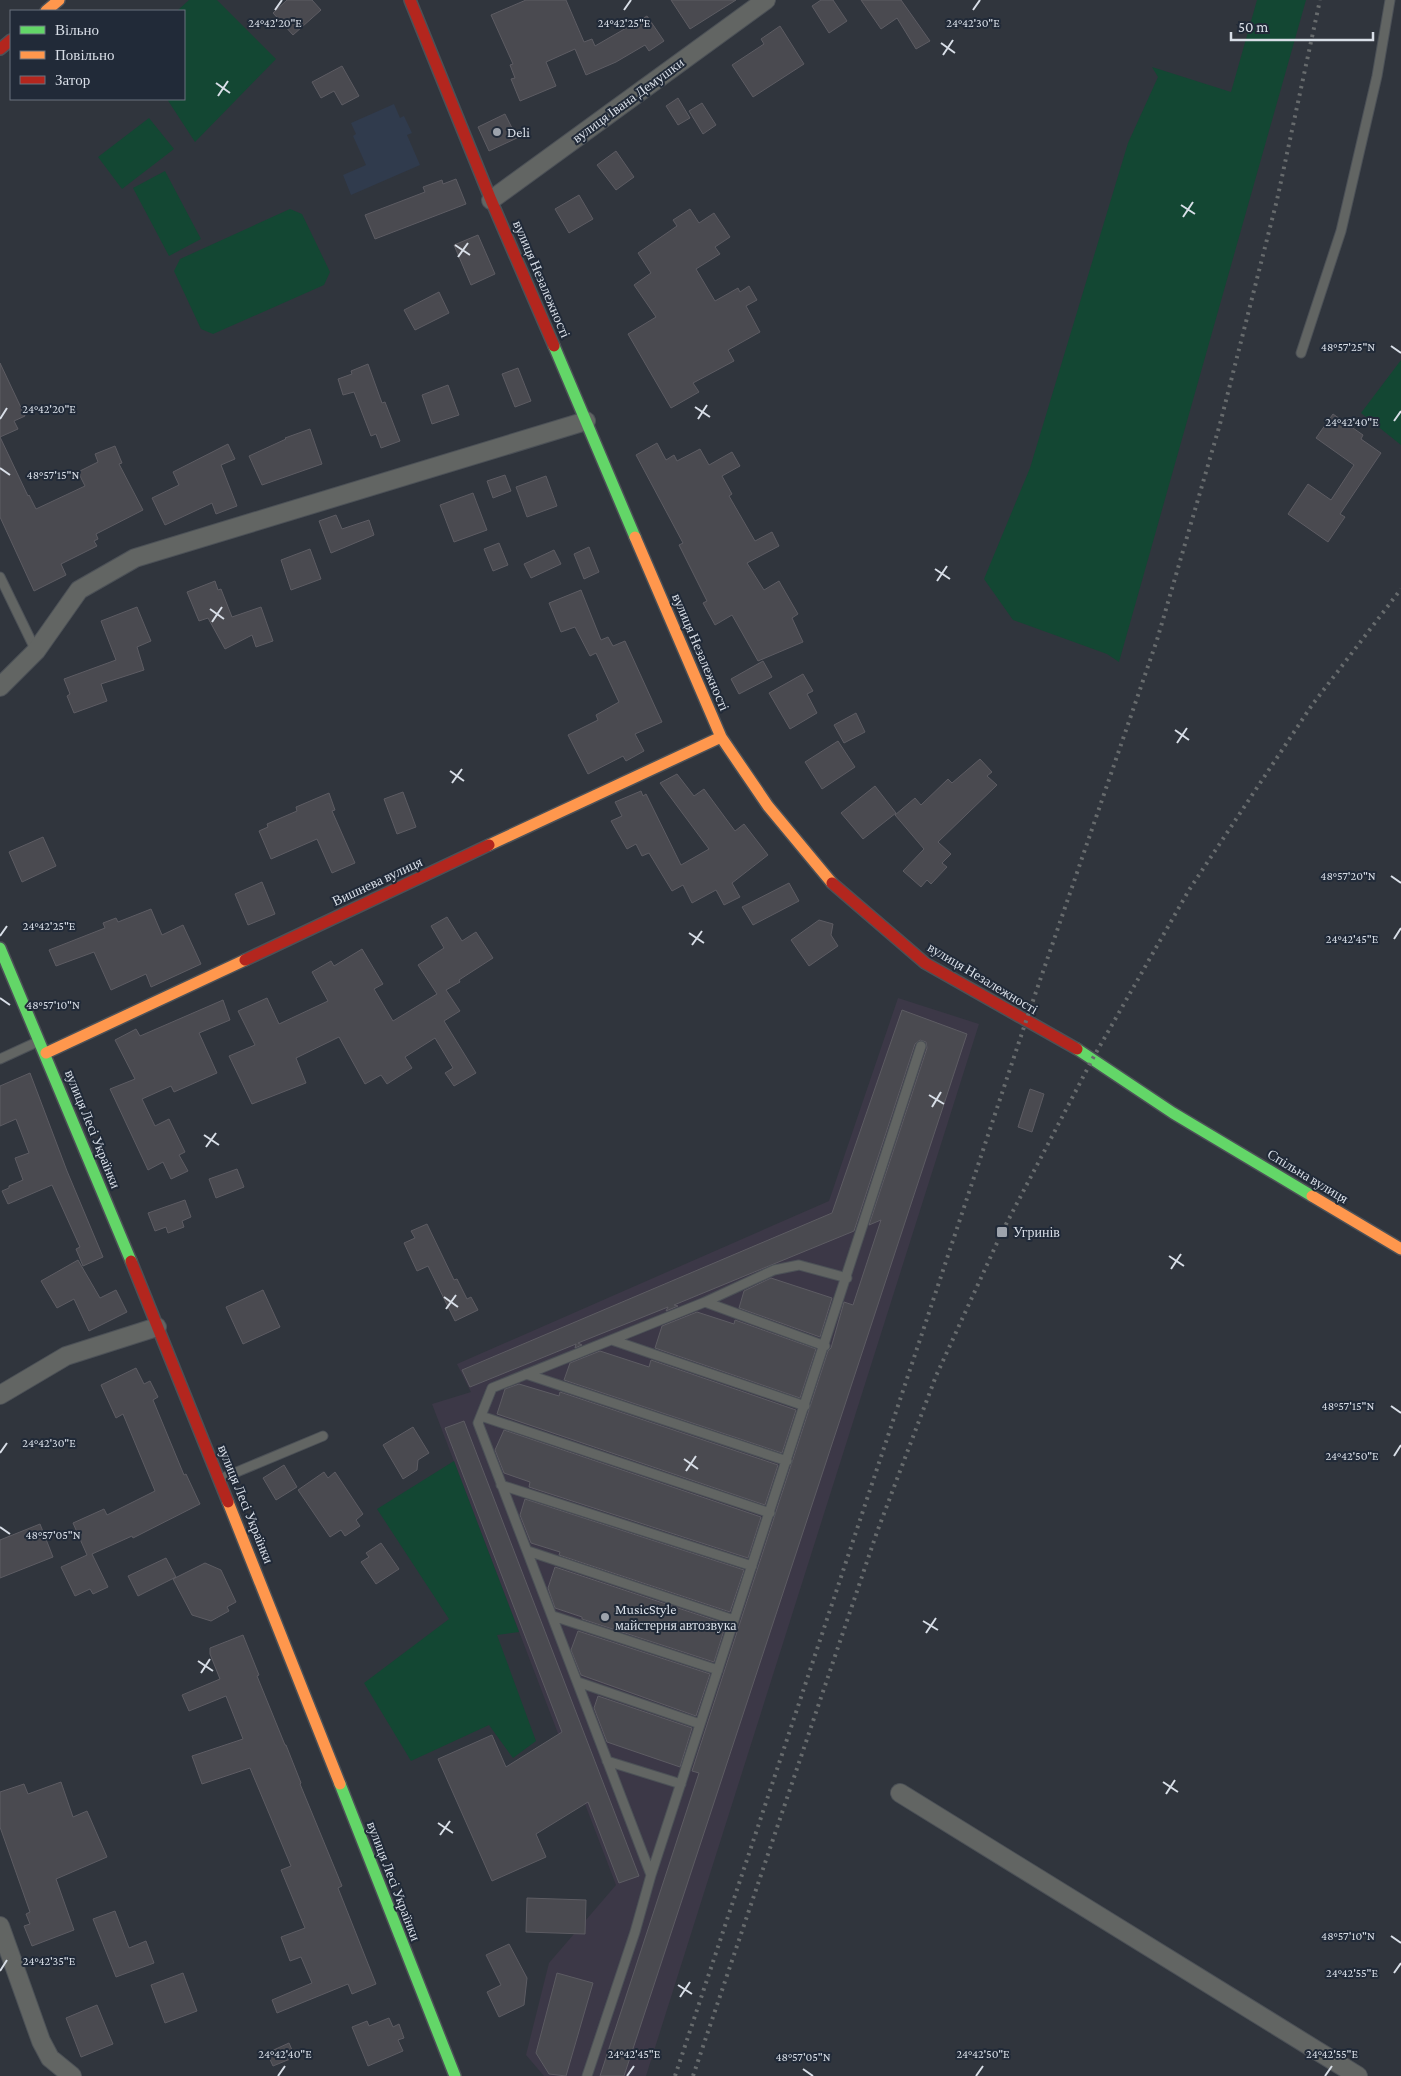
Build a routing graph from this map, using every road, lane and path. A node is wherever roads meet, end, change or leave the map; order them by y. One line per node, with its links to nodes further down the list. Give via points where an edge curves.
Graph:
1 (59, 0): 5 (street)
2 (410, 0): 8 (street, вулиця Незалежності)
3 (1390, 0): 9 (lane, via 1378,76 1341,231)
4 (762, 1): 8 (street, вулиця Івана Демушки)
5 (47, 10)
6 (10, 41): 7 (street)
7 (0, 49)
8 (491, 200): 10 (street, вулиця Незалежності)
9 (1301, 353)
10 (586, 421): 12 (street, via 135,558 79,590); 14 (street, вулиця Незалежності)
11 (0, 577): 12 (lane)
12 (36, 651): 13 (street)
13 (0, 688)
14 (721, 737): 18 (street, Вишнева вулиця); 20 (street, вулиця Незалежності, via 768,806 832,883 925,963 1093,1058)
15 (0, 948): 16 (street, вулиця Лесі Українки)
16 (40, 1040): 18 (street, вулиця Лесі Українки); 19 (lane)
17 (921, 1046): 22 (lane)
18 (46, 1053): 24 (street, вулиця Лесі Українки)
19 (0, 1059)
20 (1200, 1129): 21 (street, Спільна вулиця)
21 (1401, 1249)
22 (847, 1278): 23 (lane, via 799,1265 774,1270); 26 (lane)
23 (705, 1302): 25 (lane); 26 (lane)
24 (157, 1327): 28 (street, via 66,1356); 33 (street, вулиця Лесі Українки)
25 (612, 1340): 27 (lane); 29 (lane)
26 (825, 1346): 29 (lane)
27 (526, 1374): 30 (lane, via 492,1388); 32 (lane)
28 (0, 1395)
29 (805, 1406): 32 (lane)
30 (481, 1416): 34 (lane, via 478,1423); 35 (lane)
31 (323, 1436): 33 (lane)
32 (787, 1461): 35 (lane)
33 (220, 1479): 49 (street, вулиця Лесі Українки)
34 (501, 1484): 36 (lane); 37 (lane)
35 (770, 1513): 37 (lane)
36 (528, 1550): 38 (lane); 39 (lane)
37 (752, 1566): 39 (lane)
38 (553, 1616): 40 (lane); 41 (lane)
39 (734, 1620): 40 (lane)
40 (718, 1670): 42 (lane)
41 (578, 1682): 42 (lane); 43 (lane)
42 (700, 1724): 44 (lane)
43 (607, 1761): 44 (lane); 46 (lane)
44 (681, 1784): 46 (lane)
45 (900, 1793): 51 (street)
46 (651, 1875): 50 (lane)
47 (0, 1926): 48 (street, via 50,2058)
48 (72, 2076)
49 (455, 2076)
50 (587, 2076)
51 (1358, 2076)

